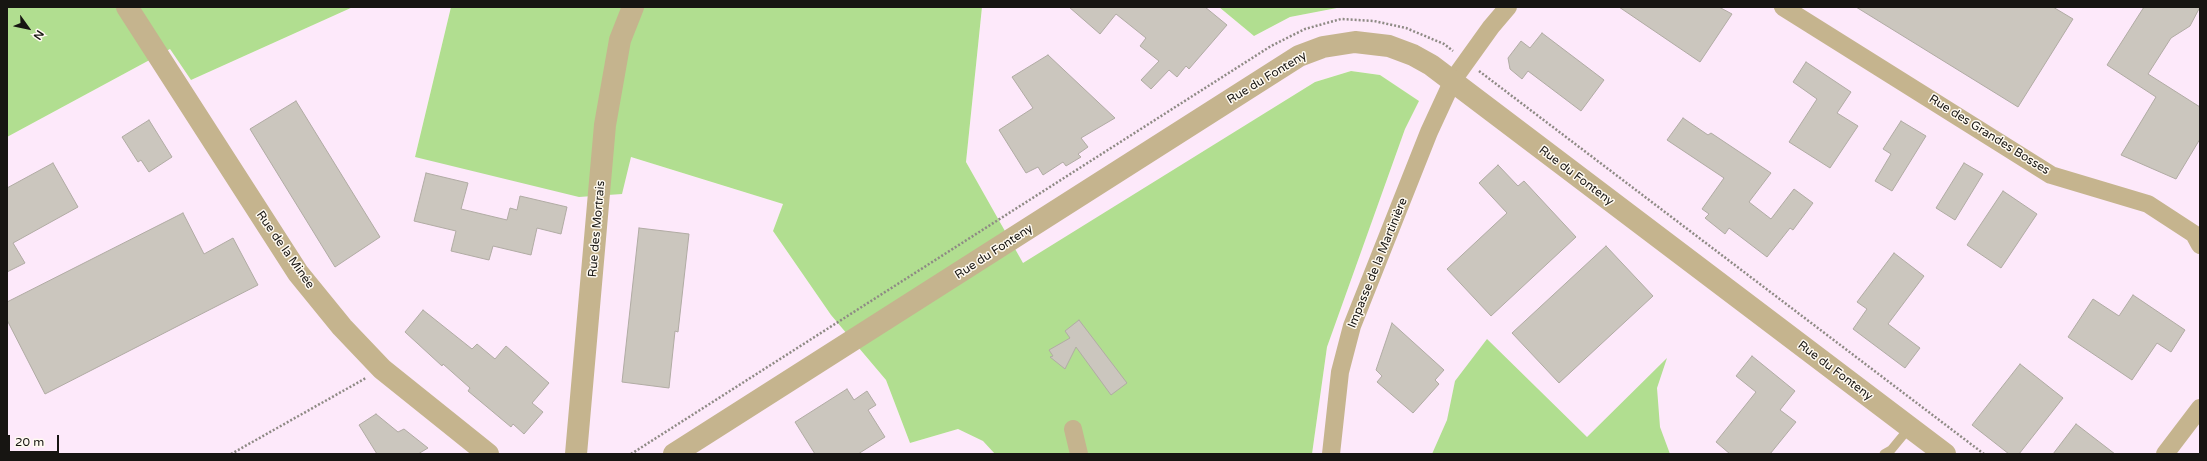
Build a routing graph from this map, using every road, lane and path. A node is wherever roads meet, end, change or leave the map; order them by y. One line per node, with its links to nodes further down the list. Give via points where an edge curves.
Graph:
1 (127, 7): 8 (street, Rue de la Minée, via 298,273 342,327)
2 (633, 7): 14 (street, Rue des Mortrais, via 620,40 605,126)
3 (1508, 7): 5 (street)
4 (1783, 7): 7 (street, Rue des Grandes Bosses, via 2051,174 2148,204 2194,234)
5 (1467, 61): 6 (street); 15 (path, via 1444,44 1406,28 1341,19 1305,29 1271,46); 21 (path)
6 (1452, 80): 10 (street, Rue du Fonteny, via 1501,120); 16 (street, Rue du Fonteny, via 1419,58 1388,46 1355,42 1323,47 1299,56); 18 (street, Impasse de la Martinière, via 1352,326 1340,372)
7 (2200, 244)
8 (382, 369): 12 (path); 13 (street, Rue de la Minée)
9 (2200, 408): 22 (street)
10 (1910, 427): 19 (lane, via 1891,450); 20 (street, Rue du Fonteny)
11 (1073, 429): 17 (street)
12 (231, 454)
13 (488, 454)
14 (576, 454)
15 (631, 454)
16 (674, 454)
17 (1079, 454)
18 (1331, 454)
19 (1884, 454)
20 (1945, 454)
21 (1984, 454)
22 (2165, 454)

